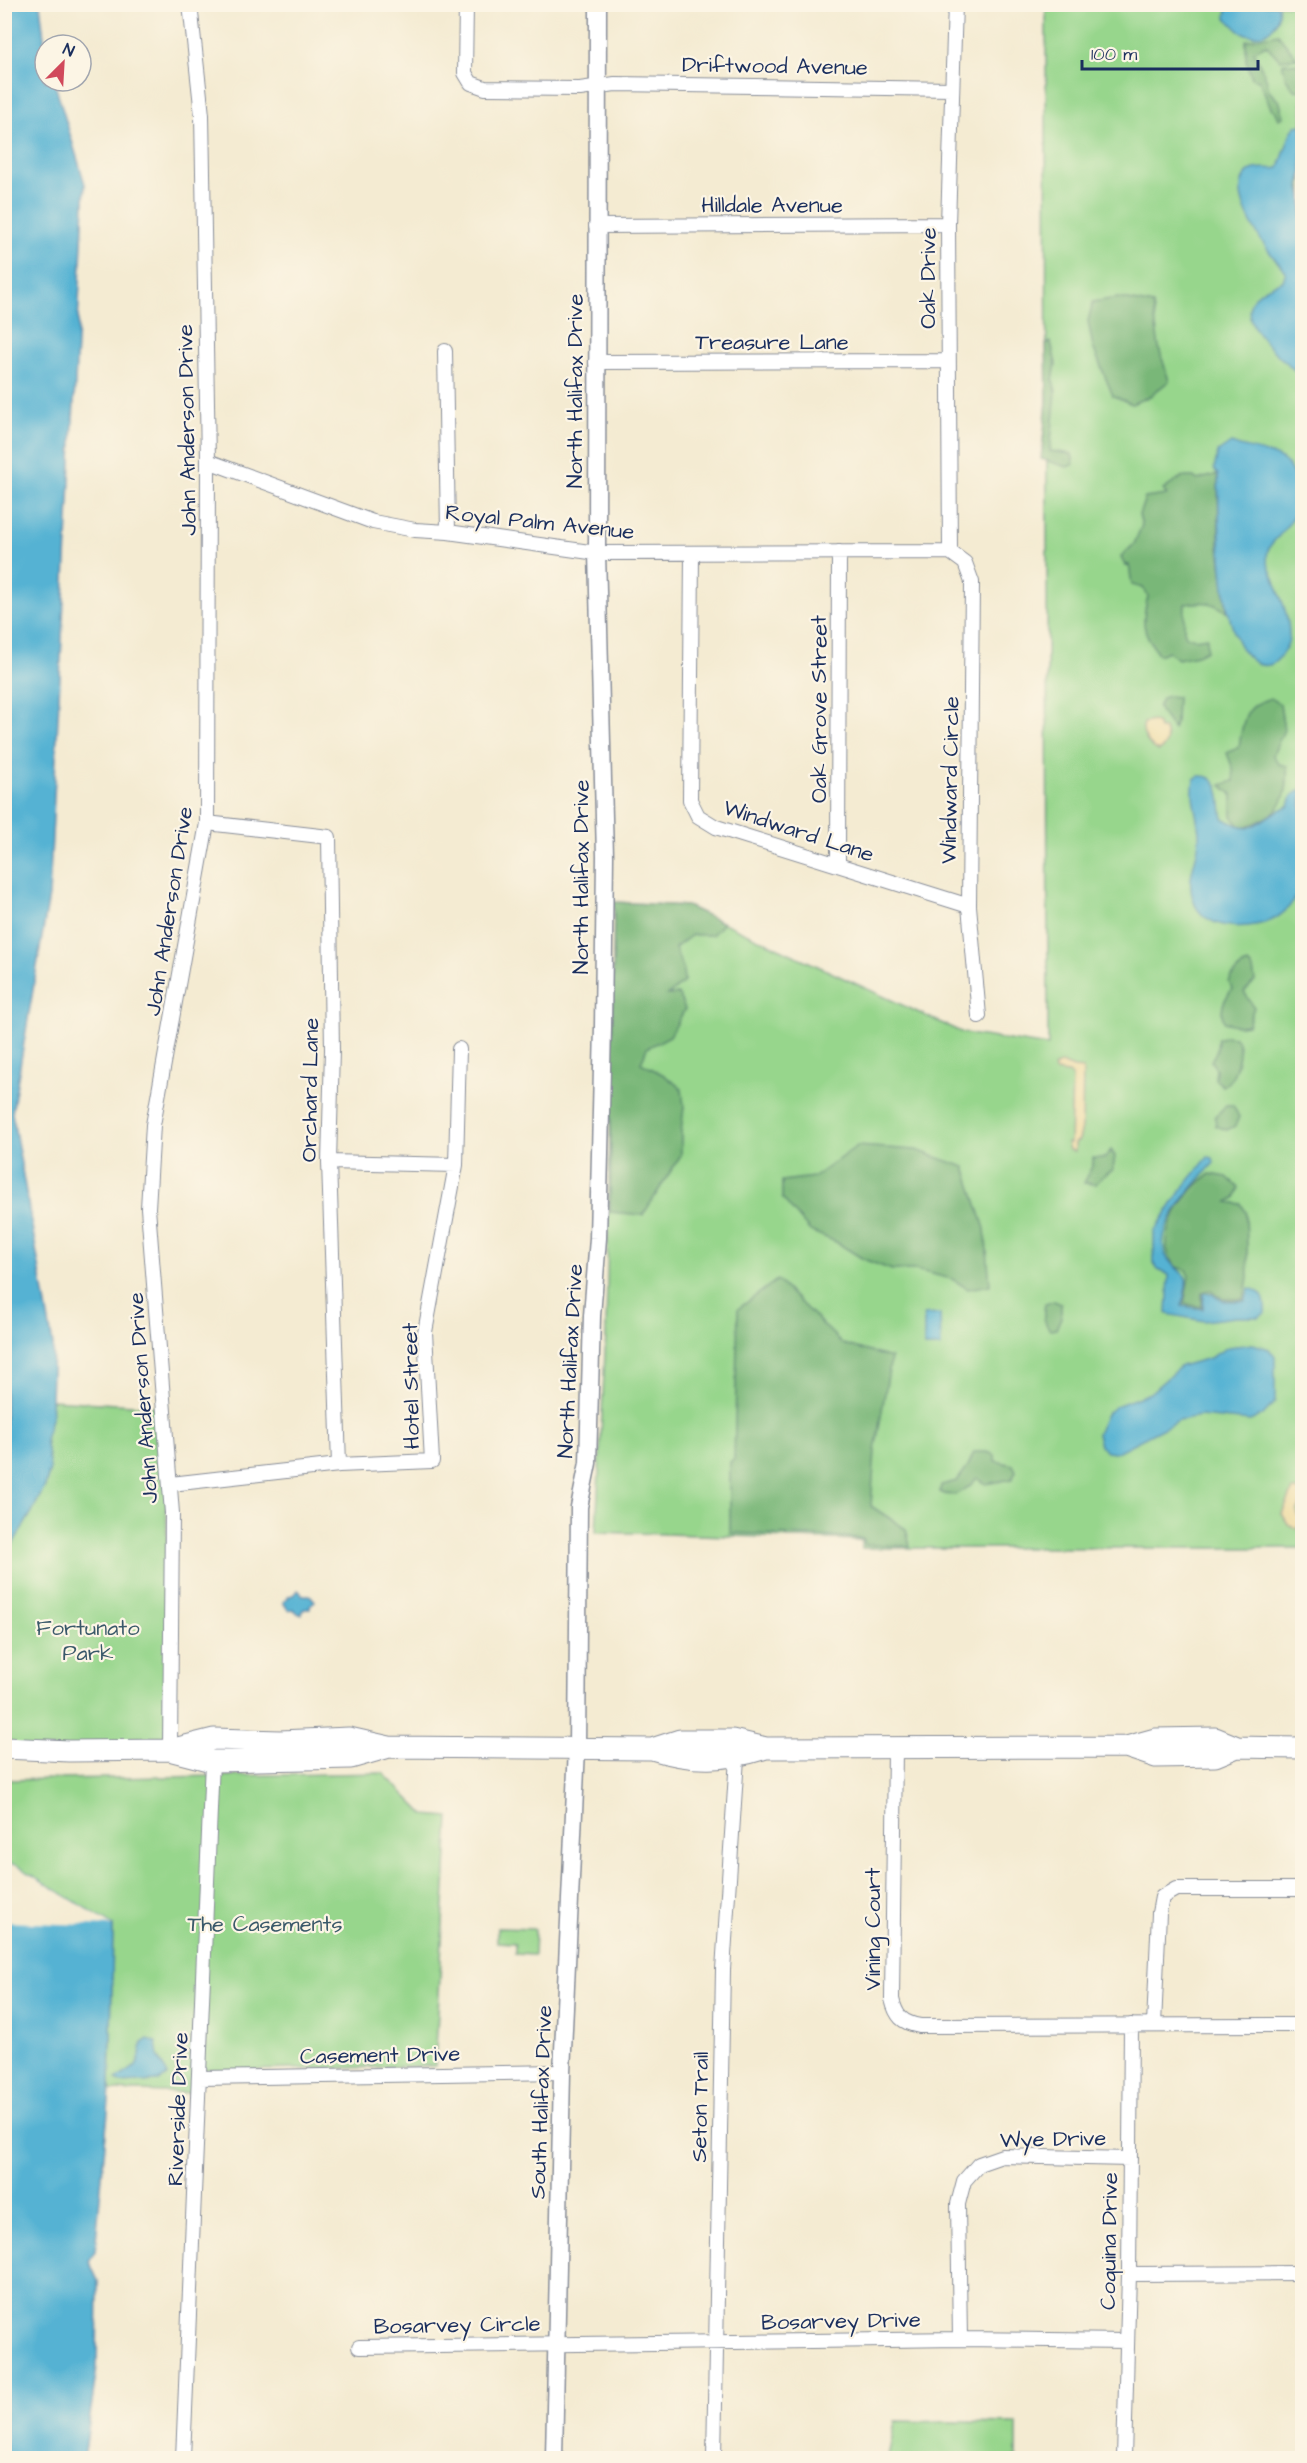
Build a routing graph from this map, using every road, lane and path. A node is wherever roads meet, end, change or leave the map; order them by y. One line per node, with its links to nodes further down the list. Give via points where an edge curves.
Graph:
1 (190, 4): 12 (street, John Anderson Drive, via 202,115)
2 (466, 4): 5 (street, Driftwood Avenue, via 465,67 471,83 493,89)
3 (598, 4): 5 (street, North Halifax Drive)
4 (955, 4): 6 (street, Oak Drive)
5 (598, 87): 6 (street, Driftwood Avenue, via 615,84); 8 (street, North Halifax Drive)
6 (952, 89): 7 (street, Oak Drive)
7 (948, 224): 8 (street, Hilldale Avenue); 10 (street, Oak Drive)
8 (596, 226): 11 (street, North Halifax Drive)
9 (446, 351): 13 (street)
10 (948, 362): 11 (street, Treasure Lane); 15 (street, Oak Drive)
11 (596, 363): 16 (street, North Halifax Drive)
12 (208, 461): 13 (street, Royal Palm Avenue, via 373,522); 18 (street, John Anderson Drive)
13 (448, 532): 16 (street, Royal Palm Avenue)
14 (839, 552): 15 (street, Royal Palm Avenue); 17 (street, Royal Palm Avenue); 19 (street, Oak Grove Street)
15 (950, 552): 20 (street, Windward Circle, via 965,563 972,582)
16 (597, 553): 17 (street, Royal Palm Avenue); 29 (street, North Halifax Drive, via 605,856 603,1026 588,1463 579,1507)
17 (692, 553): 19 (street, Windward Lane, via 690,800 698,816 716,827)
18 (207, 823): 23 (street, Orchard Lane, via 328,837 332,1050); 26 (street, John Anderson Drive, via 153,1125 148,1208)
19 (838, 866): 20 (street, Windward Lane)
20 (969, 906): 21 (street, Windward Circle)
21 (979, 1016)
22 (459, 1049): 24 (street, Hotel Street)
23 (329, 1162): 24 (street); 25 (street, Orchard Lane)
24 (456, 1165): 25 (street, Hotel Street, via 425,1332 432,1461)
25 (339, 1465): 26 (street, Hotel Street)
26 (171, 1484): 35 (street, John Anderson Drive)
27 (280, 1741): 28 (main road, via 349,1738); 35 (main road, via 214,1739); 37 (main road, via 232,1746)
28 (389, 1747): 29 (main road); 37 (main road, via 351,1758)
29 (577, 1748): 32 (main road); 42 (street, South Halifax Drive)
30 (895, 1748): 31 (main road, via 1126,1748 1156,1757 1215,1756 1237,1747); 33 (main road); 39 (street, Vining Court, via 895,2013 906,2024 920,2026)
31 (1302, 1748)
32 (652, 1749): 33 (main road, via 680,1740 732,1740); 36 (main road, via 680,1758)
33 (766, 1749): 36 (main road)
34 (6, 1750): 35 (main road)
35 (170, 1750): 37 (main road)
36 (737, 1758): 49 (street, Seton Trail, via 723,1970)
37 (212, 1761): 43 (street, Riverside Drive)
38 (1302, 1889): 40 (street, via 1176,1889 1162,1897)
39 (1131, 2025): 40 (street, Vining Court); 44 (street, Coquina Drive)
40 (1154, 2025): 41 (street)
41 (1302, 2025)
42 (562, 2072): 43 (street, Casement Drive); 50 (street, South Halifax Drive)
43 (199, 2078): 52 (street, Riverside Drive)
44 (1130, 2159): 46 (street, Coquina Drive); 47 (street, Wye Drive, via 1002,2156 979,2164 964,2181 958,2204)
45 (1302, 2273): 46 (street)
46 (1129, 2274): 48 (street, Coquina Drive)
47 (960, 2339): 48 (street, Bosarvey Drive); 49 (street, Bosarvey Drive)
48 (1127, 2341): 55 (street, Coquina Drive)
49 (716, 2342): 50 (street, Bosarvey Drive); 54 (street, Seton Trail)
50 (556, 2344): 51 (street, Bosarvey Circle); 53 (street, South Halifax Drive)
51 (359, 2347)
52 (183, 2458)
53 (554, 2458)
54 (714, 2458)
55 (1124, 2458)

